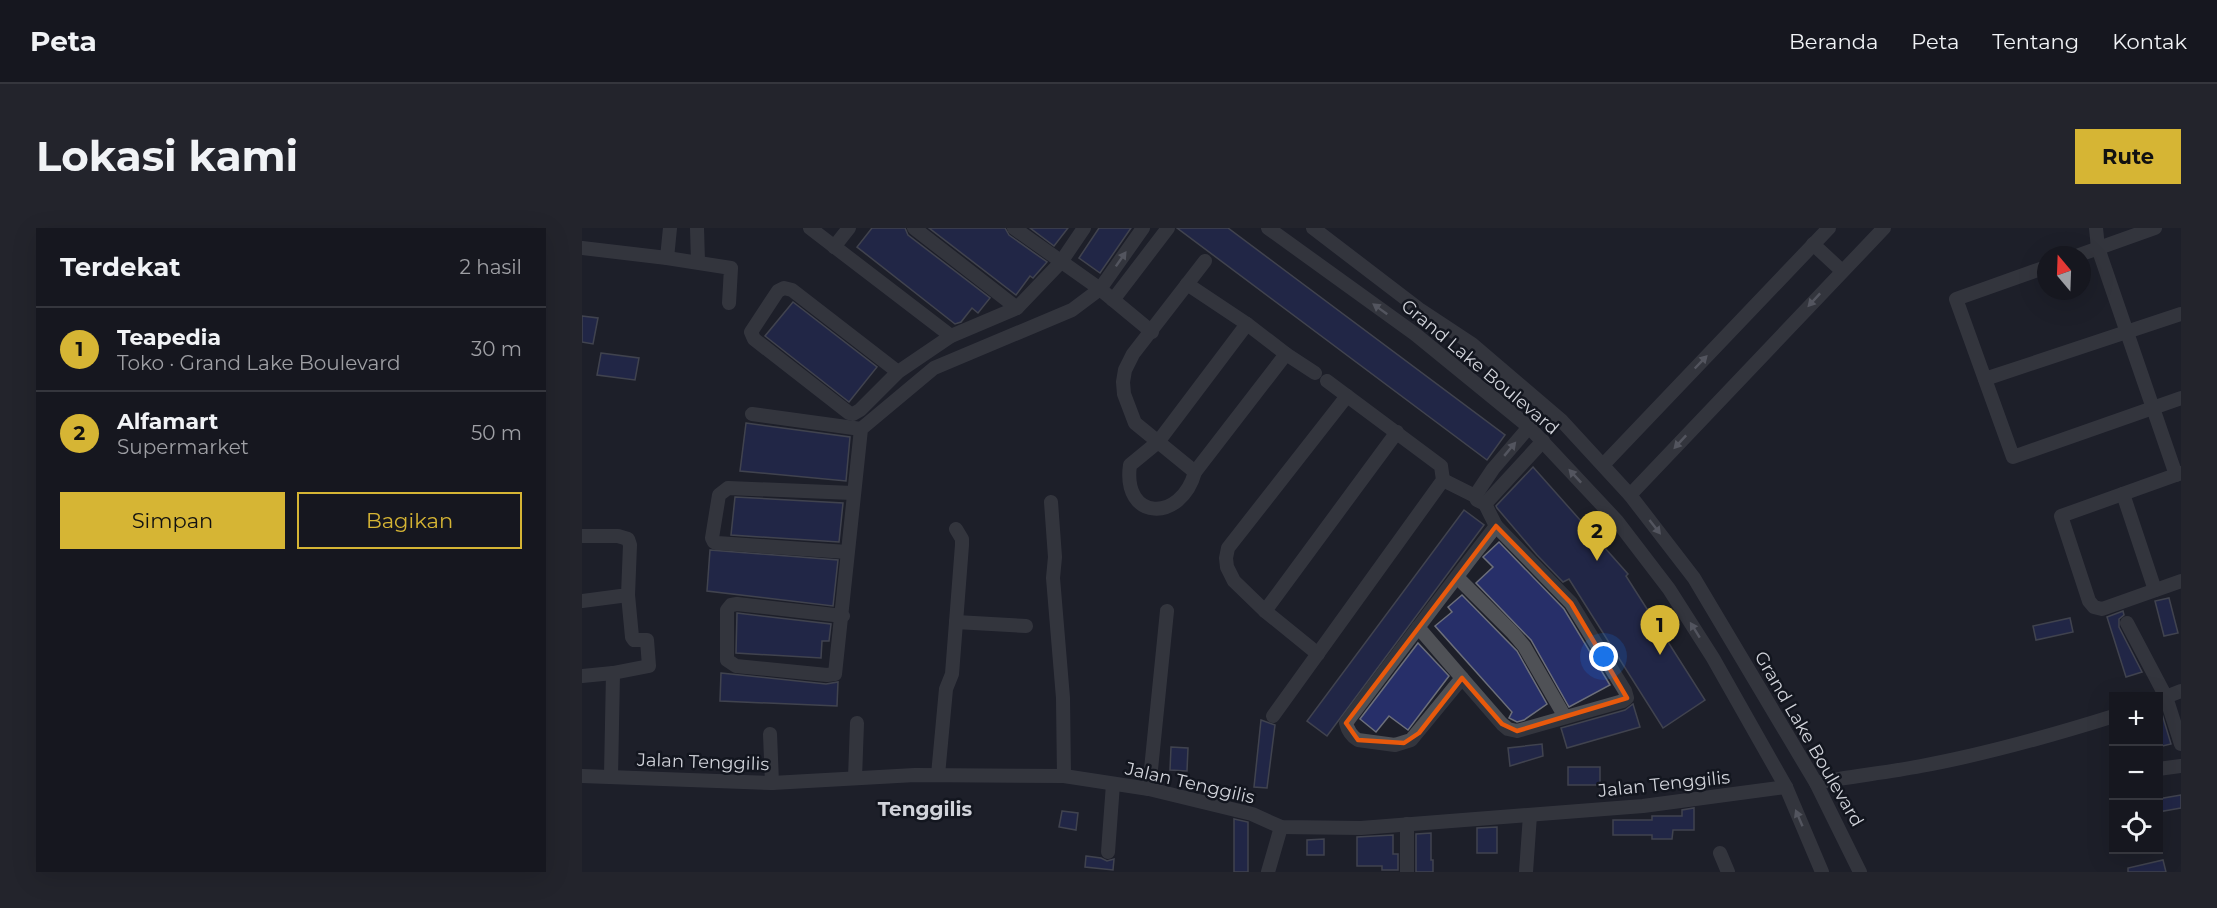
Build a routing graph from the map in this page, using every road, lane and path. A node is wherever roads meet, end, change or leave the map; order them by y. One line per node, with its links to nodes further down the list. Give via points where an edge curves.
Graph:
1 (670, 228): 22 (street)
2 (697, 228): 24 (street)
3 (810, 228): 18 (street)
4 (849, 228): 18 (street)
5 (914, 228): 32 (street)
6 (1014, 228): 25 (street)
7 (1084, 228): 25 (street)
8 (1168, 228): 16 (street)
9 (1268, 228): 47 (street, Grand Lake Boulevard, one-way to 9, via 1415,334)
10 (1313, 228): 52 (street, Grand Lake Boulevard, via 1419,309 1473,344 1561,420)
11 (1830, 228): 17 (street)
12 (1884, 228): 27 (street)
13 (2096, 228): 20 (street)
14 (2155, 228): 20 (street)
15 (1142, 229): 16 (street); 29 (street, one-way to 15)
16 (1158, 242): 30 (street)
17 (1813, 244): 27 (street); 52 (street, one-way to 17)
18 (834, 247): 37 (street)
19 (582, 248): 22 (street)
20 (2098, 248): 21 (street); 36 (street)
21 (2091, 251)
22 (667, 258): 24 (street)
23 (1205, 261): 28 (street)
24 (698, 262): 31 (street, via 730,268)
25 (1061, 262): 29 (street); 32 (street)
26 (2037, 270): 41 (street, via 1956,299)
27 (1842, 271): 58 (street, one-way to 58)
28 (1187, 284): 34 (street); 35 (street)
29 (1100, 289): 30 (street); 48 (street, via 1072,310 934,368)
30 (1113, 300): 35 (street)
31 (729, 303)
32 (1017, 308): 37 (street)
33 (2181, 314): 36 (street)
34 (1247, 324): 38 (street); 51 (street)
35 (1152, 332): 51 (street, via 1133,354 1123,382 1135,423)
36 (2127, 332): 41 (street); 45 (street)
37 (951, 336): 39 (street)
38 (1286, 354): 40 (street); 53 (street)
39 (898, 372): 39 (street, via 860,410 849,413 753,339 751,333 778,291 792,290)
40 (1315, 373)
41 (1985, 379): 45 (street, via 2013,457)
42 (1327, 381): 43 (street)
43 (1347, 396): 49 (street); 71 (street, via 1228,548 1229,574)
44 (2181, 399): 45 (street)
45 (2153, 408): 54 (street)
46 (752, 414): 48 (street)
47 (1529, 427): 50 (street, Grand Lake Boulevard); 59 (street, one-way to 47, via 1493,469)
48 (861, 429): 56 (street)
49 (1398, 432): 55 (street, via 1441,466); 71 (street)
50 (1543, 441): 59 (street); 79 (street, Grand Lake Boulevard, one-way to 50, via 1669,589 1617,521)
51 (1158, 442): 53 (street); 53 (street, via 1130,465 1131,493 1138,502 1153,510 1173,505 1190,488)
52 (1602, 465): 58 (street, Grand Lake Boulevard)
53 (1195, 472)
54 (2178, 474): 57 (street)
55 (1443, 480): 59 (street); 78 (street)
56 (853, 494): 64 (street); 64 (street, via 728,488 719,495 712,538 717,543)
57 (2122, 494): 67 (street); 67 (street, via 2061,516 2082,580 2094,608 2102,609)
58 (1630, 495): 77 (street, Grand Lake Boulevard, one-way to 77, via 1694,578)
59 (1480, 500): 61 (street)
60 (1051, 501): 98 (street, via 1063,688)
61 (1496, 526): 65 (street); 88 (street, via 1570,603 1625,691 1627,698 1623,701)
62 (956, 529): 73 (street, via 962,545)
63 (582, 536): 68 (street, via 628,539)
64 (846, 552): 72 (street)
65 (1456, 577): 76 (street); 88 (street, via 1524,646)
66 (2181, 581): 67 (street)
67 (2155, 590)
68 (628, 595): 69 (street); 80 (street, via 632,637 647,640 649,666)
69 (582, 601)
70 (1167, 611): 104 (street)
71 (1265, 611): 78 (street)
72 (843, 616): 72 (street, via 731,605 727,610 727,660 736,666 833,675 837,672)
73 (956, 622): 75 (street); 95 (street)
74 (2127, 623): 84 (street)
75 (1026, 626)
76 (1418, 627): 82 (street); 82 (street, via 1346,723 1353,737 1395,745 1411,740)
77 (1733, 643): 79 (street); 101 (street, Grand Lake Boulevard)
78 (1318, 654): 87 (street)
79 (1713, 658): 103 (street, Grand Lake Boulevard)
80 (612, 673): 81 (street); 97 (street)
81 (582, 676)
82 (1462, 678): 88 (street, via 1508,729 1525,729)
83 (2181, 691): 85 (street)
84 (2159, 692)
85 (2163, 698)
86 (2163, 700): 92 (street)
87 (1273, 716)
88 (1565, 717)
89 (2109, 718): 101 (street, via 2005,748)
90 (857, 723): 99 (street)
91 (770, 734): 100 (street)
92 (2181, 744)
93 (2181, 766): 94 (street)
94 (2163, 768)
95 (938, 775): 98 (street, Jalan Tenggilis); 99 (street, Jalan Tenggilis)
96 (582, 776): 97 (street, Jalan Tenggilis)
97 (611, 776): 100 (street, Jalan Tenggilis)
98 (1064, 776): 102 (street, Jalan Tenggilis)
99 (855, 778): 100 (street, Jalan Tenggilis)
100 (772, 783)
101 (1816, 783): 115 (street, Grand Lake Boulevard)
102 (1113, 784): 104 (street, Jalan Tenggilis); 108 (street)
103 (1786, 787): 105 (street, Jalan Tenggilis, via 1643,806); 114 (street, Grand Lake Boulevard, one-way to 103)
104 (1149, 789): 107 (street, Jalan Tenggilis, via 1252,814)
105 (1530, 815): 106 (street, Jalan Tenggilis); 113 (street)
106 (1407, 824): 107 (street, Jalan Tenggilis); 112 (street)
107 (1281, 827): 111 (street)
108 (1108, 852)
109 (1720, 853): 110 (street)
110 (1724, 871)
111 (1268, 872)
112 (1407, 872)
113 (1526, 872)
114 (1822, 872)
115 (1860, 872)

